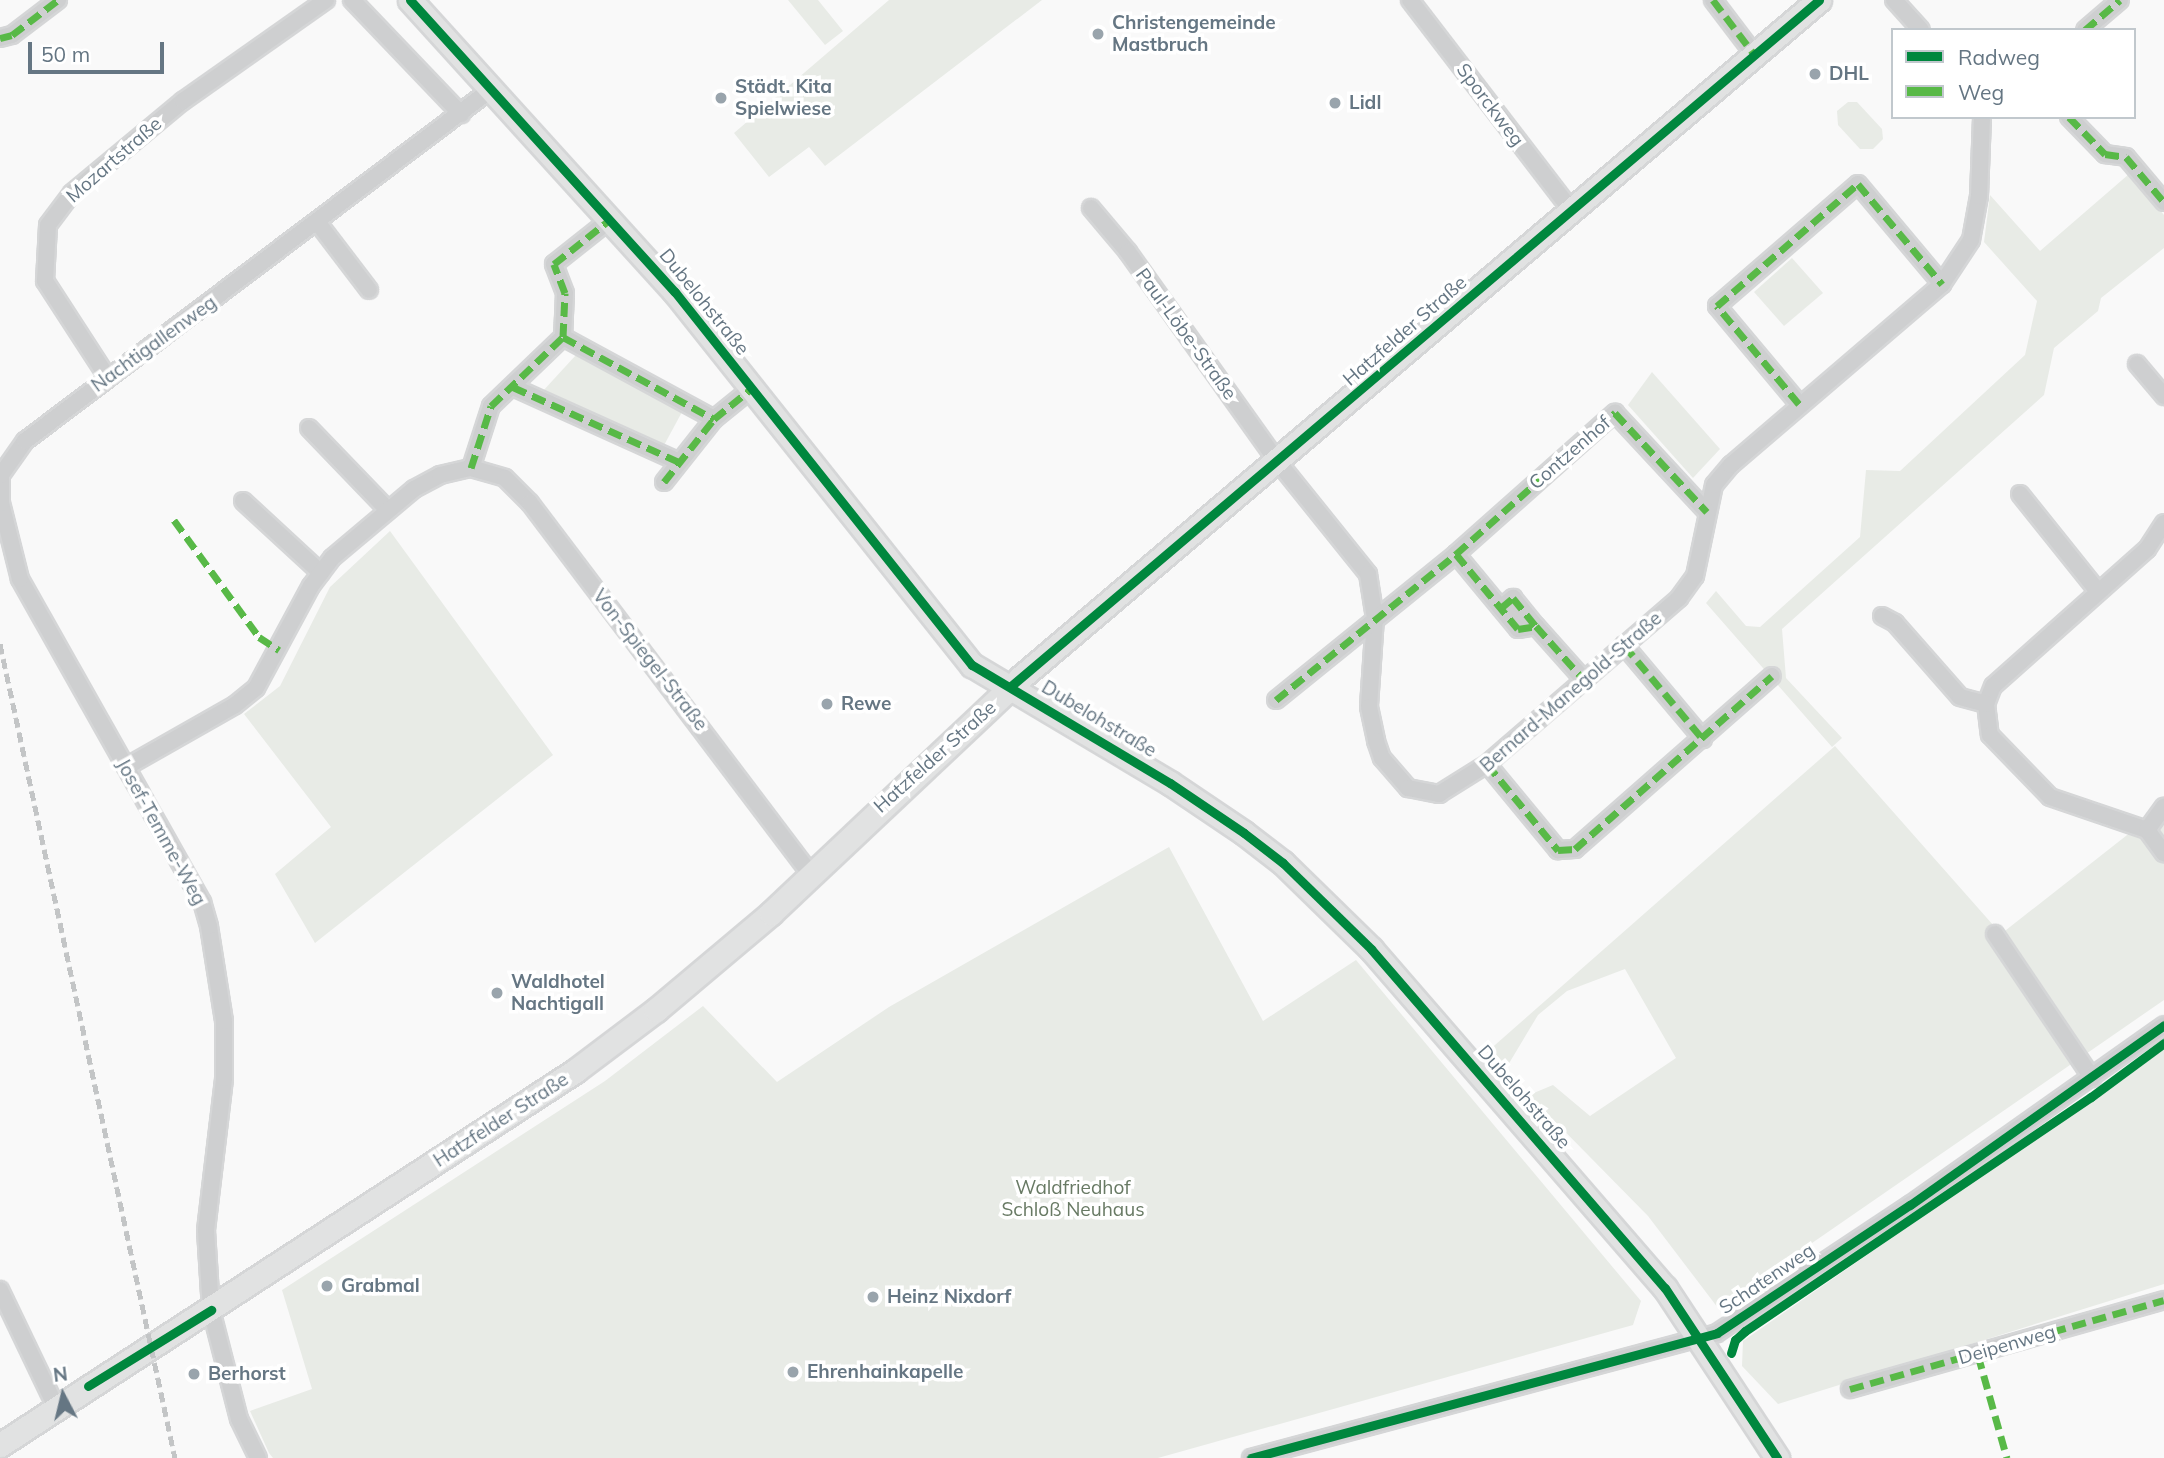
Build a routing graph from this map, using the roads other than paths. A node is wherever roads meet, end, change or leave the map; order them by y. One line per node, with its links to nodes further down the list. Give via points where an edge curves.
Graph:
1 (58, 0): 12 (street, via 12,35)
2 (326, 0): 27 (street, Mozartstraße, via 183,101 72,193 48,225 45,281)
3 (352, 0): 15 (street)
4 (410, 0): 14 (street, Dubelohstraße)
5 (1410, 0): 20 (street, Sporckweg)
6 (1713, 0): 13 (street)
7 (1819, 0): 13 (street, Hatzfelder Straße)
8 (1894, 0): 10 (street)
9 (2120, 0): 11 (street)
10 (1919, 28)
11 (2087, 28)
12 (0, 38)
13 (1754, 54): 20 (street, Hatzfelder Straße)
14 (493, 88): 15 (street, Nachtigallenweg); 21 (street, Dubelohstraße)
15 (461, 114): 22 (street, Nachtigallenweg)
16 (1982, 119): 23 (street, Bernard-Manegold-Straße, via 1979,196 1971,240)
17 (2071, 119): 18 (street, via 2105,154 2126,158)
18 (2164, 202)
19 (1091, 208): 35 (street, Paul-Löbe-Straße, via 1128,252)
20 (1571, 210): 35 (street, Hatzfelder Straße)
21 (612, 218): 25 (street, via 554,264 565,293); 29 (street, Dubelohstraße)
22 (318, 223): 24 (street); 27 (street, Nachtigallenweg)
23 (1942, 284): 31 (street, Bernard-Manegold-Straße); 31 (street, via 1858,184 1717,306)
24 (369, 290)
25 (563, 337): 28 (street); 32 (street)
26 (2137, 364): 30 (street)
27 (107, 378): 37 (street, Nachtigallenweg, via 25,441)
28 (513, 387): 34 (street); 36 (street, via 491,405)
29 (751, 389): 32 (street); 52 (street, Dubelohstraße, via 960,652 972,665)
30 (2164, 396)
31 (1799, 404): 42 (street, Bernard-Manegold-Straße, via 1731,465 1714,485)
32 (714, 419): 34 (street)
33 (309, 428): 41 (street)
34 (679, 462): 38 (street)
35 (1278, 462): 48 (street, Bernard-Manegold-Straße, via 1368,574); 52 (street, Hatzfelder Straße)
36 (471, 468): 41 (street, via 440,475); 61 (street, Von-Spiegel-Straße, via 505,478 530,503)
37 (1, 475): 57 (street, Josef-Temme-Weg, via 1,503 20,579)
38 (664, 482)
39 (2020, 494): 46 (street)
40 (243, 501): 45 (street)
41 (388, 510): 45 (street)
42 (1707, 512): 44 (street, Contzenhof, via 1615,413); 49 (street, Bernard-Manegold-Straße, via 1695,576 1679,598)
43 (2164, 523): 46 (street, via 2147,549)
44 (1456, 554): 48 (street, Contzenhof); 51 (street, via 1518,629 1536,626)
45 (321, 573): 57 (street, via 256,688 235,705)
46 (2097, 590): 54 (street, via 1993,686)
47 (1882, 616): 54 (street, via 1895,624 1960,697)
48 (1375, 618): 53 (street); 56 (street, Bernard-Manegold-Straße, via 1369,707 1382,758 1391,771 1408,788 1439,794)
49 (1624, 645): 51 (street, Bernard-Manegold-Straße); 55 (street)
50 (1772, 676): 55 (street)
51 (1585, 681): 56 (street, Bernard-Manegold-Straße)
52 (1012, 686): 61 (street, Hatzfelder Straße); 68 (street, Dubelohstraße, via 1235,827 1324,902 1628,1243)
53 (1276, 700)
54 (1986, 704): 59 (street, via 1990,735 2050,797)
55 (1703, 739): 56 (street, via 1575,849 1558,849)
56 (1487, 764)
57 (126, 767): 67 (street, Josef-Temme-Weg, via 201,902 220,986 224,1078 206,1230)
58 (2164, 807): 59 (street)
59 (2147, 830): 60 (street)
60 (2164, 853)
61 (811, 875): 67 (street, Hatzfelder Straße, via 729,951 593,1059)
62 (1995, 934): 64 (street)
63 (2164, 1025): 64 (street, Schatenweg)
64 (2092, 1078): 68 (street, Schatenweg, via 1725,1329)
65 (0, 1290): 70 (street)
66 (2164, 1300): 69 (street, Deipenweg)
67 (211, 1311): 70 (street, Hatzfelder Straße); 73 (street, Josef-Temme-Weg, via 239,1419)
68 (1701, 1336): 71 (street, Schatenweg); 76 (street, Dubelohstraße)
69 (1850, 1389)
70 (56, 1407): 72 (street, Hatzfelder Straße)
71 (1310, 1442): 74 (street, Schatenweg); 75 (street)
72 (0, 1445)
73 (258, 1458)
74 (1251, 1458)
75 (1316, 1458)
76 (1777, 1458)

